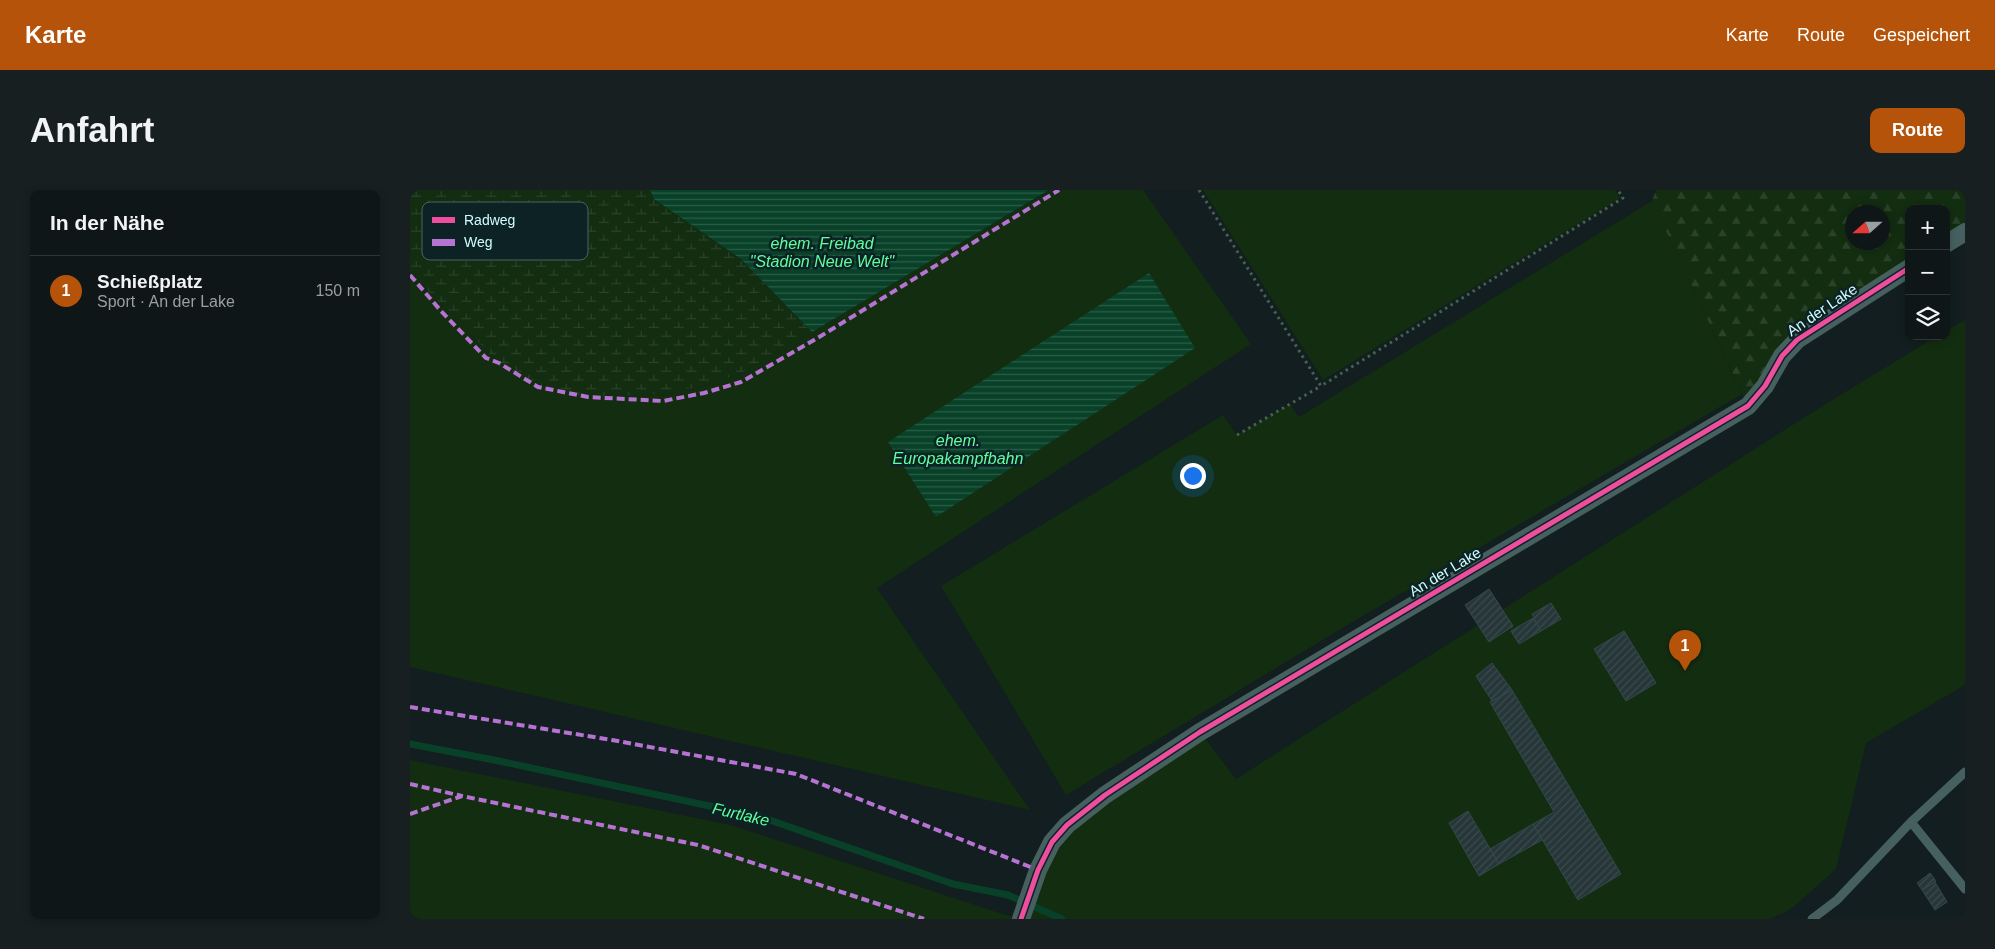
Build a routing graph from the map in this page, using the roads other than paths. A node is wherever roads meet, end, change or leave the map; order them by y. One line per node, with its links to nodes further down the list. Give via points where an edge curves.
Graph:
1 (1965, 232): 2 (street)
2 (1950, 241)
3 (1905, 271): 7 (street, An der Lake, via 1797,340 1782,356 1765,386 1748,406 1208,727 1105,795 1060,833 1044,855)
4 (1965, 772): 5 (lane)
5 (1911, 822): 6 (lane); 8 (lane, via 1837,900)
6 (1965, 889)
7 (1021, 919)
8 (1812, 919)

